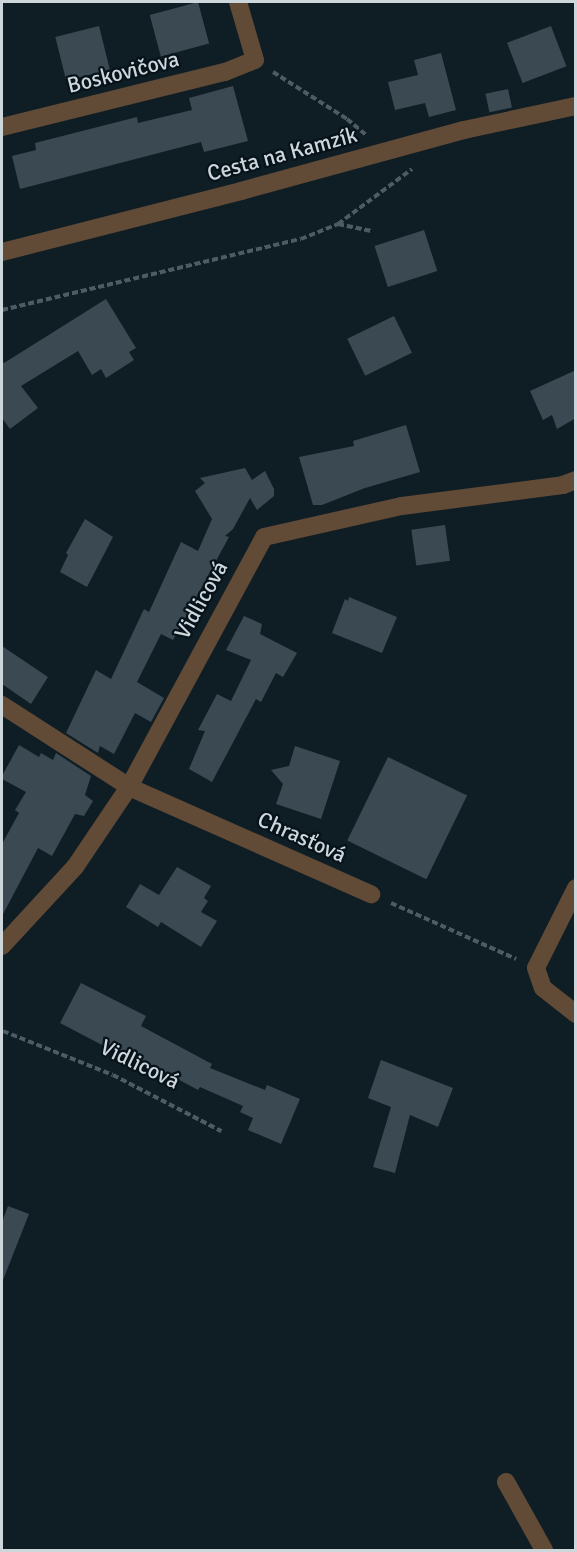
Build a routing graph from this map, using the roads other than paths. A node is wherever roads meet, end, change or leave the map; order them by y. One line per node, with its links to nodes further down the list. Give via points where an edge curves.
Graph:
1 (238, 2): 3 (street, Boskovičova, via 255,60 225,72)
2 (576, 106): 4 (street, Cesta na Kamzík, via 453,133)
3 (2, 127)
4 (2, 252)
5 (576, 480): 7 (street, Vidlicová, via 563,485 402,506 264,537)
6 (2, 705): 7 (street, Chrasťová)
7 (129, 787): 9 (street, Chrasťová); 10 (street, Vidlicová, via 75,867)
8 (576, 888): 11 (street, via 536,968 543,988)
9 (371, 894)
10 (10, 945)
11 (576, 1014)
12 (506, 1482): 13 (street)
13 (544, 1551)

